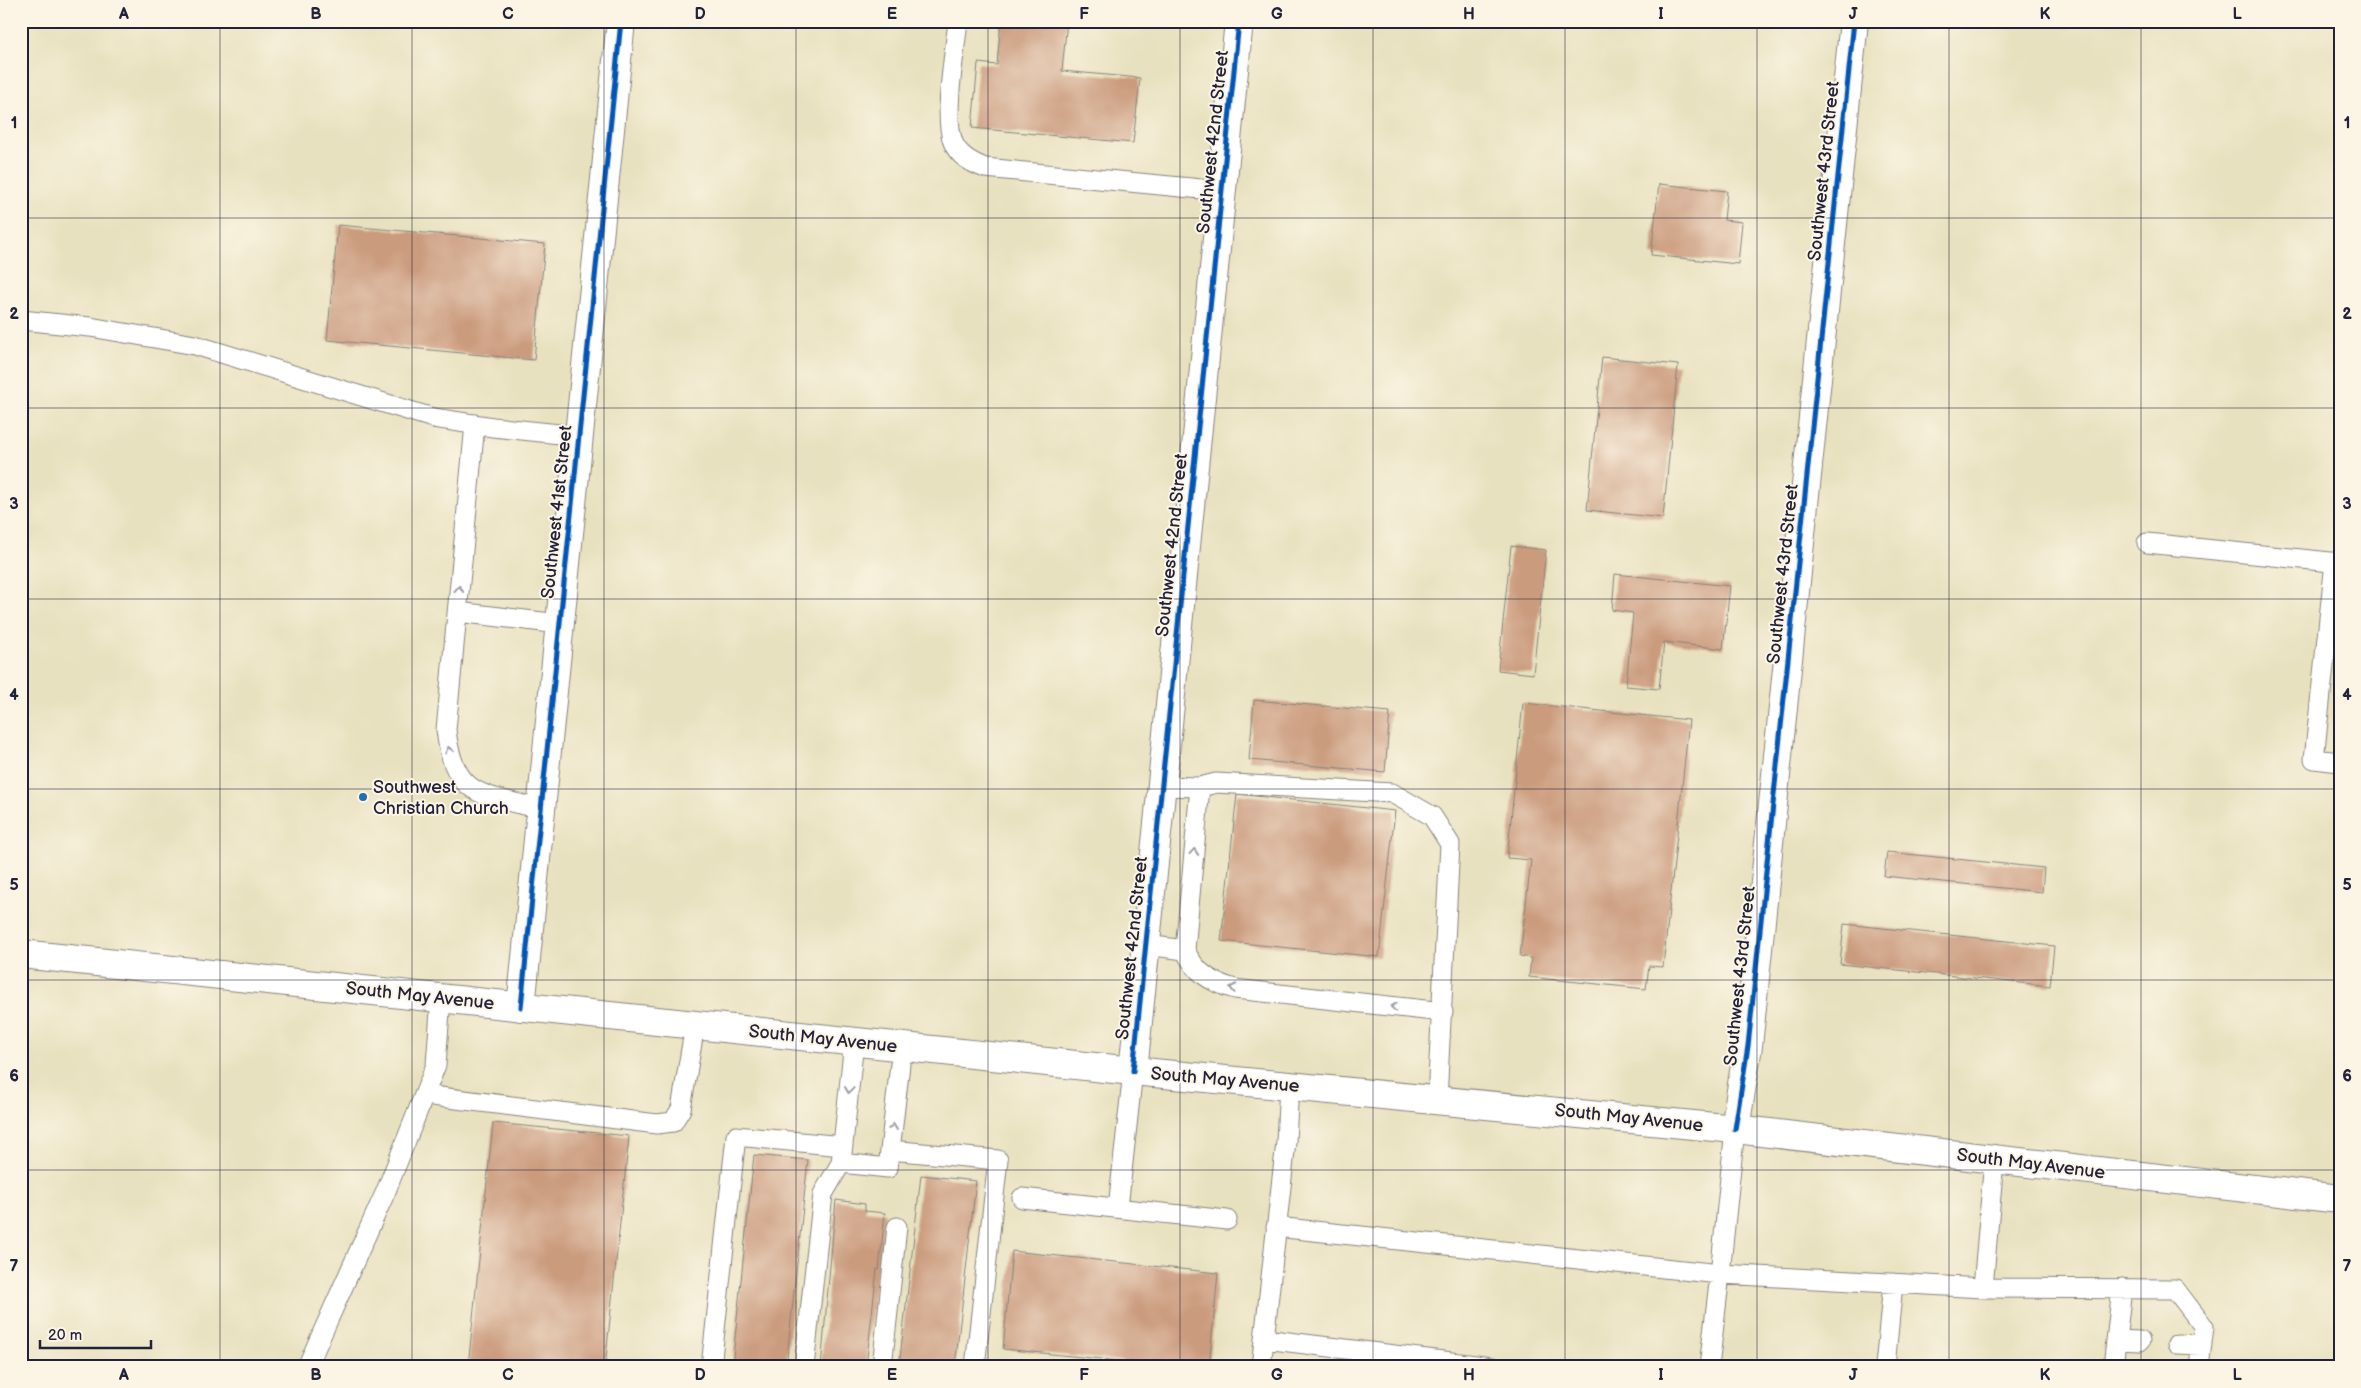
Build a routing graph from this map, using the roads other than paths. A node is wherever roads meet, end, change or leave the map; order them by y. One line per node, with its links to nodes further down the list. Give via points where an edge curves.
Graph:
1 (621, 21): 8 (street, Southwest 41st Street)
2 (958, 21): 5 (lane, via 949,118 953,143 967,160 985,168)
3 (1239, 21): 5 (street, Southwest 42nd Street)
4 (1854, 21): 31 (street, Southwest 43rd Street, via 1748,1046)
5 (1222, 191): 15 (street, Southwest 42nd Street)
6 (21, 320): 7 (lane, via 90,327 196,345 433,418)
7 (474, 424): 8 (lane); 11 (lane, one-way to 7)
8 (579, 436): 12 (street, Southwest 41st Street)
9 (2147, 543): 10 (lane)
10 (2337, 563): 13 (lane)
11 (457, 612): 12 (lane); 17 (lane, one-way to 11, via 475,792 456,774 448,752 446,730)
12 (560, 624): 17 (street, Southwest 41st Street)
13 (2332, 671): 14 (lane, via 2314,759)
14 (2340, 762)
15 (1162, 786): 16 (lane); 18 (street, Southwest 42nd Street)
16 (1200, 787): 19 (lane, one-way to 16); 23 (lane, via 1216,783 1392,793 1432,816 1450,844)
17 (541, 809): 22 (street, Southwest 41st Street)
18 (1146, 945): 19 (lane); 27 (street, Southwest 42nd Street)
19 (1185, 950): 23 (lane, one-way to 19, via 1235,989 1215,984 1192,964)
20 (21, 954): 21 (street, South May Avenue)
21 (441, 998): 22 (street, South May Avenue); 29 (lane, via 436,1065)
22 (521, 1006): 24 (street, South May Avenue)
23 (1443, 1012): 30 (lane)
24 (694, 1025): 25 (street, South May Avenue); 29 (lane, via 681,1109 673,1122 657,1124 613,1120)
25 (854, 1042): 26 (street, South May Avenue); 33 (lane, one-way to 33)
26 (902, 1047): 27 (street, South May Avenue); 32 (lane, one-way to 26)
27 (1133, 1071): 28 (street, South May Avenue); 37 (lane)
28 (1289, 1085): 30 (street, South May Avenue); 40 (lane)
29 (424, 1095): 50 (lane, via 386,1192)
30 (1437, 1100): 31 (street, South May Avenue)
31 (1735, 1128): 34 (street, South May Avenue); 41 (lane)
32 (890, 1150): 33 (lane, via 888,1168); 54 (lane, via 998,1160)
33 (842, 1154): 51 (lane, via 736,1136); 52 (lane, via 823,1194)
34 (1994, 1160): 36 (street, South May Avenue); 43 (lane)
35 (1022, 1198): 37 (lane)
36 (2340, 1199)
37 (1118, 1208): 38 (lane)
38 (1226, 1220)
39 (897, 1227): 53 (lane)
40 (1276, 1227): 41 (lane); 45 (lane)
41 (1720, 1274): 42 (lane); 57 (lane)
42 (1893, 1283): 43 (lane); 58 (lane)
43 (1983, 1288): 44 (lane)
44 (2122, 1288): 46 (lane); 49 (lane, via 2175,1289 2204,1327)
45 (1264, 1339): 55 (lane); 56 (lane)
46 (2116, 1340): 47 (lane); 59 (lane)
47 (2140, 1340)
48 (2178, 1344): 49 (lane)
49 (2202, 1345): 60 (lane)
50 (306, 1367)
51 (711, 1367)
52 (804, 1367)
53 (882, 1367)
54 (975, 1367)
55 (1261, 1367)
56 (1492, 1367)
57 (1709, 1367)
58 (1885, 1367)
59 (2113, 1367)
60 (2198, 1367)

